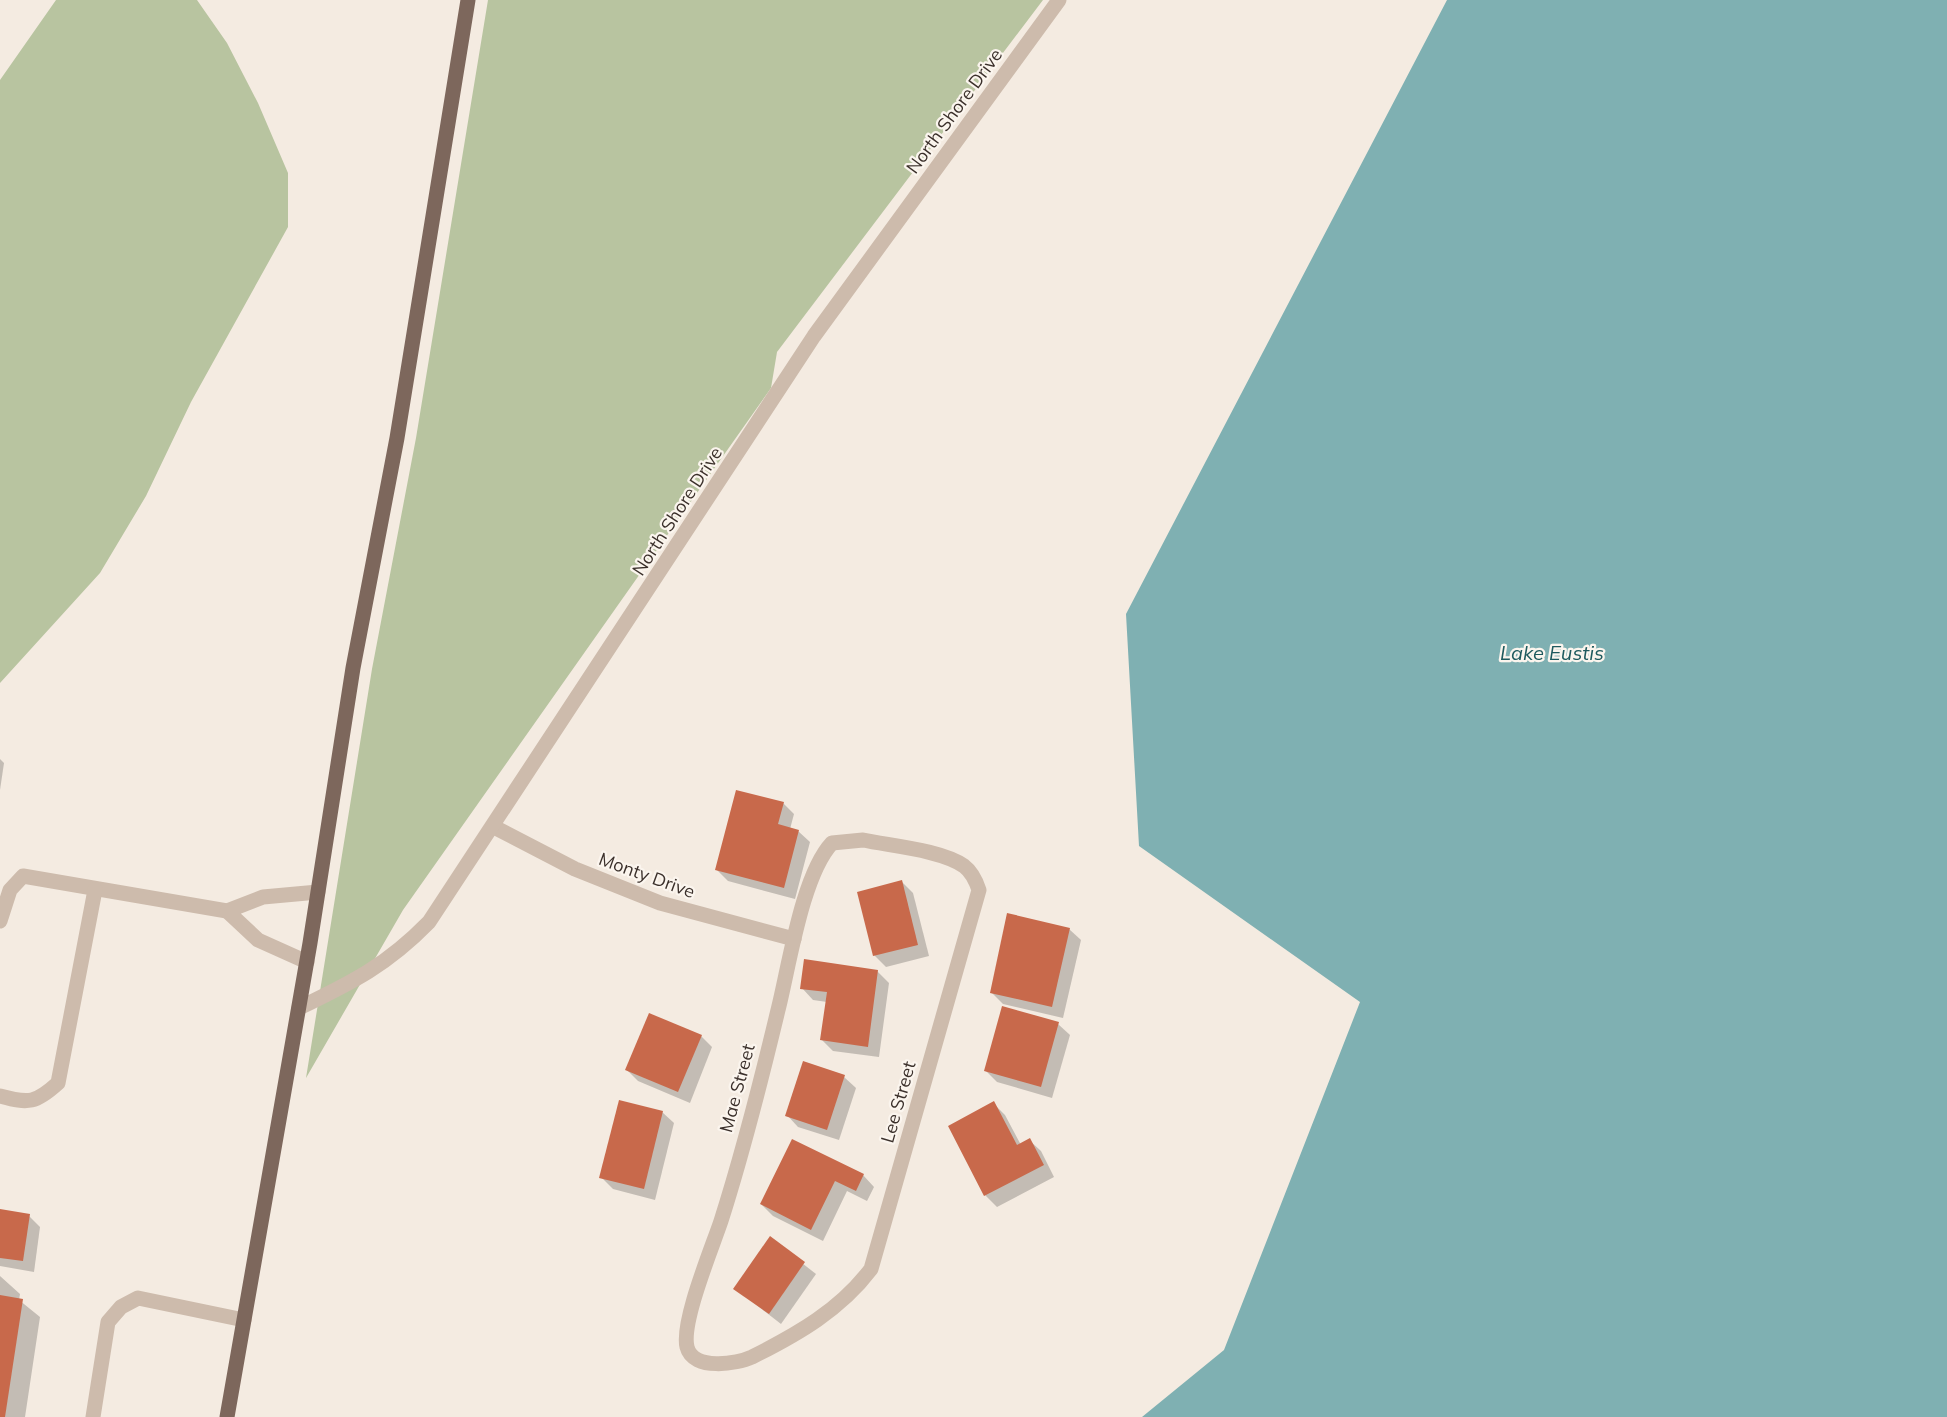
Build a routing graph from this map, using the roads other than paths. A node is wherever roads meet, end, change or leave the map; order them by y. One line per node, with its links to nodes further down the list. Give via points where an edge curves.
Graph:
1 (468, 0): 6 (main road, via 397,438 352,668)
2 (1059, 0): 3 (street, North Shore Drive, via 814,336)
3 (494, 827): 9 (street, Monty Drive, via 575,869 660,903); 11 (street, North Shore Drive, via 429,921 401,951 354,981)
4 (832, 843): 9 (street, Mae Street, via 807,892); 14 (street, Lee Street, via 863,840 950,859 966,867 979,890 871,1269 853,1293 811,1325 749,1358 725,1364 705,1363 690,1353)
5 (96, 890): 7 (street); 8 (street, via 22,876 10,890); 12 (street, via 58,1083 42,1097 24,1102)
6 (318, 892): 7 (street, via 263,897); 10 (main road)
7 (227, 911): 10 (street, via 258,940)
8 (0, 921)
9 (794, 939): 14 (street, Mae Street, via 730,1192 691,1313)
10 (307, 962): 11 (main road)
11 (299, 1008): 13 (main road)
12 (0, 1096)
13 (244, 1320): 15 (street, via 138,1298 121,1307 108,1322); 16 (main road)
14 (687, 1346)
15 (93, 1417)
16 (227, 1417)

